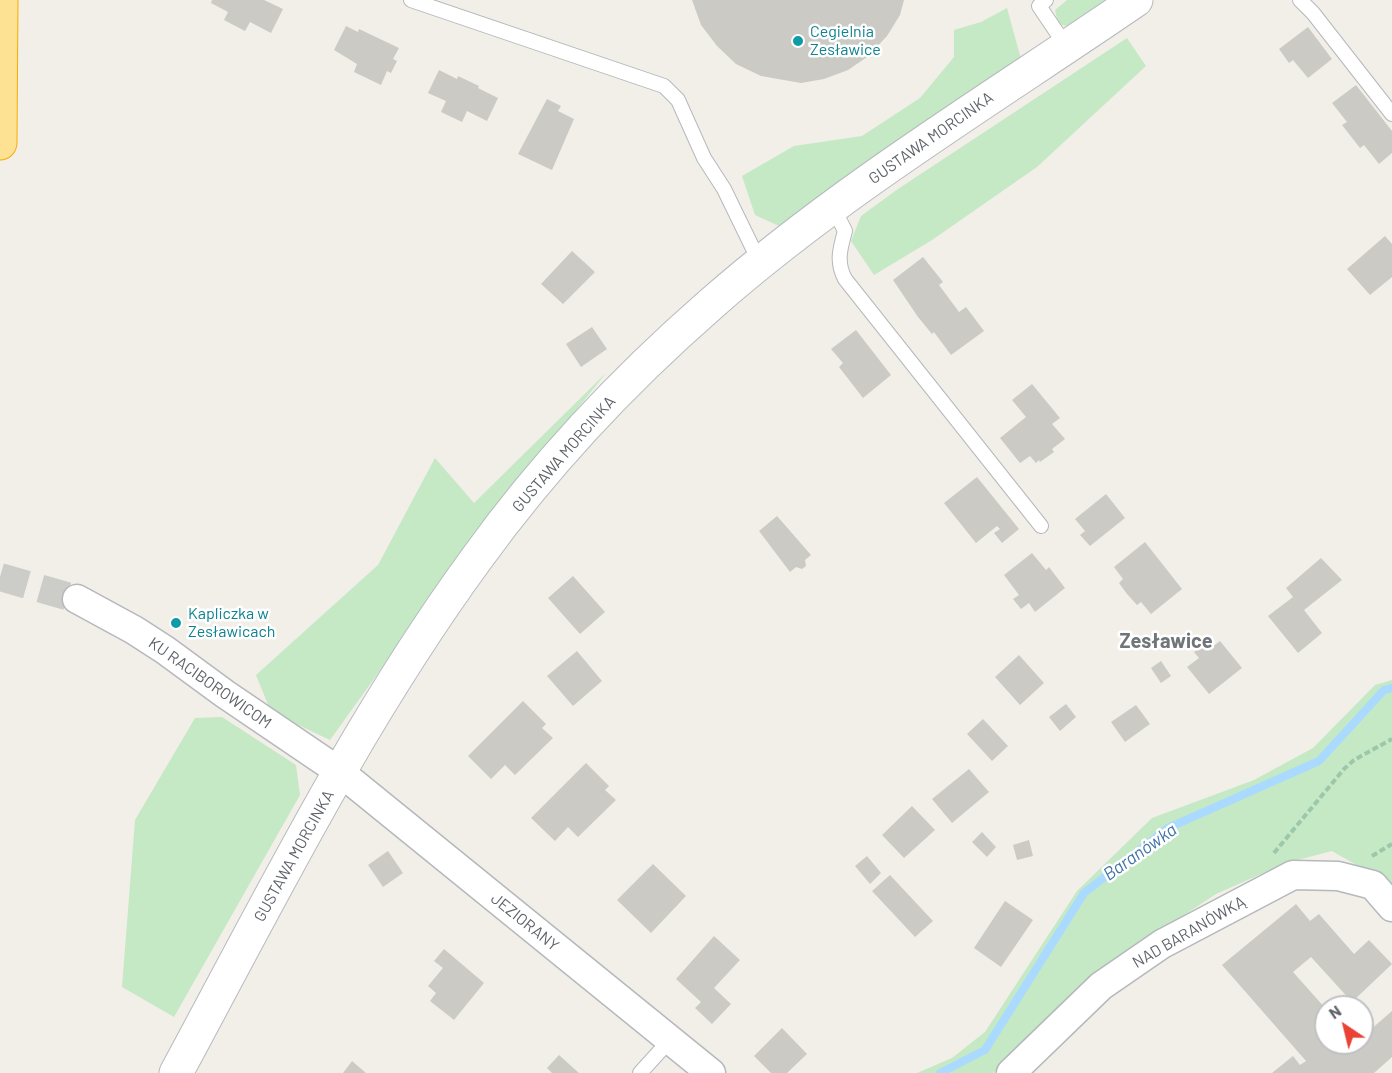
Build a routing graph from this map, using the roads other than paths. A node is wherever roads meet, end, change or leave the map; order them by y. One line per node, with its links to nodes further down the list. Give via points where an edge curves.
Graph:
1 (1, 0): 8 (highway)
2 (411, 0): 10 (lane, via 656,82 672,93)
3 (1046, 0): 6 (lane, via 1039,6)
4 (1136, 0): 6 (street, GUSTAWA MORCINKA)
5 (1300, 0): 7 (lane)
6 (1066, 46): 9 (street, GUSTAWA MORCINKA)
7 (1392, 114)
8 (0, 142)
9 (833, 207): 10 (street, GUSTAWA MORCINKA); 11 (lane, via 845,231 839,254 845,279)
10 (760, 263): 13 (street, GUSTAWA MORCINKA, via 658,352 593,418 524,498 476,558)
11 (1041, 526)
12 (77, 599): 13 (street, KU RACIBOROWICOM, via 165,650)
13 (340, 772): 15 (street, JEZIORANY); 16 (street, GUSTAWA MORCINKA)
14 (1392, 907): 19 (street, NAD BARANÓWKĄ, via 1372,885 1338,876 1293,875 1162,944 1101,986)
15 (670, 1040): 17 (lane); 18 (street, JEZIORANY)
16 (176, 1073)
17 (640, 1073)
18 (711, 1073)
19 (1011, 1073)

